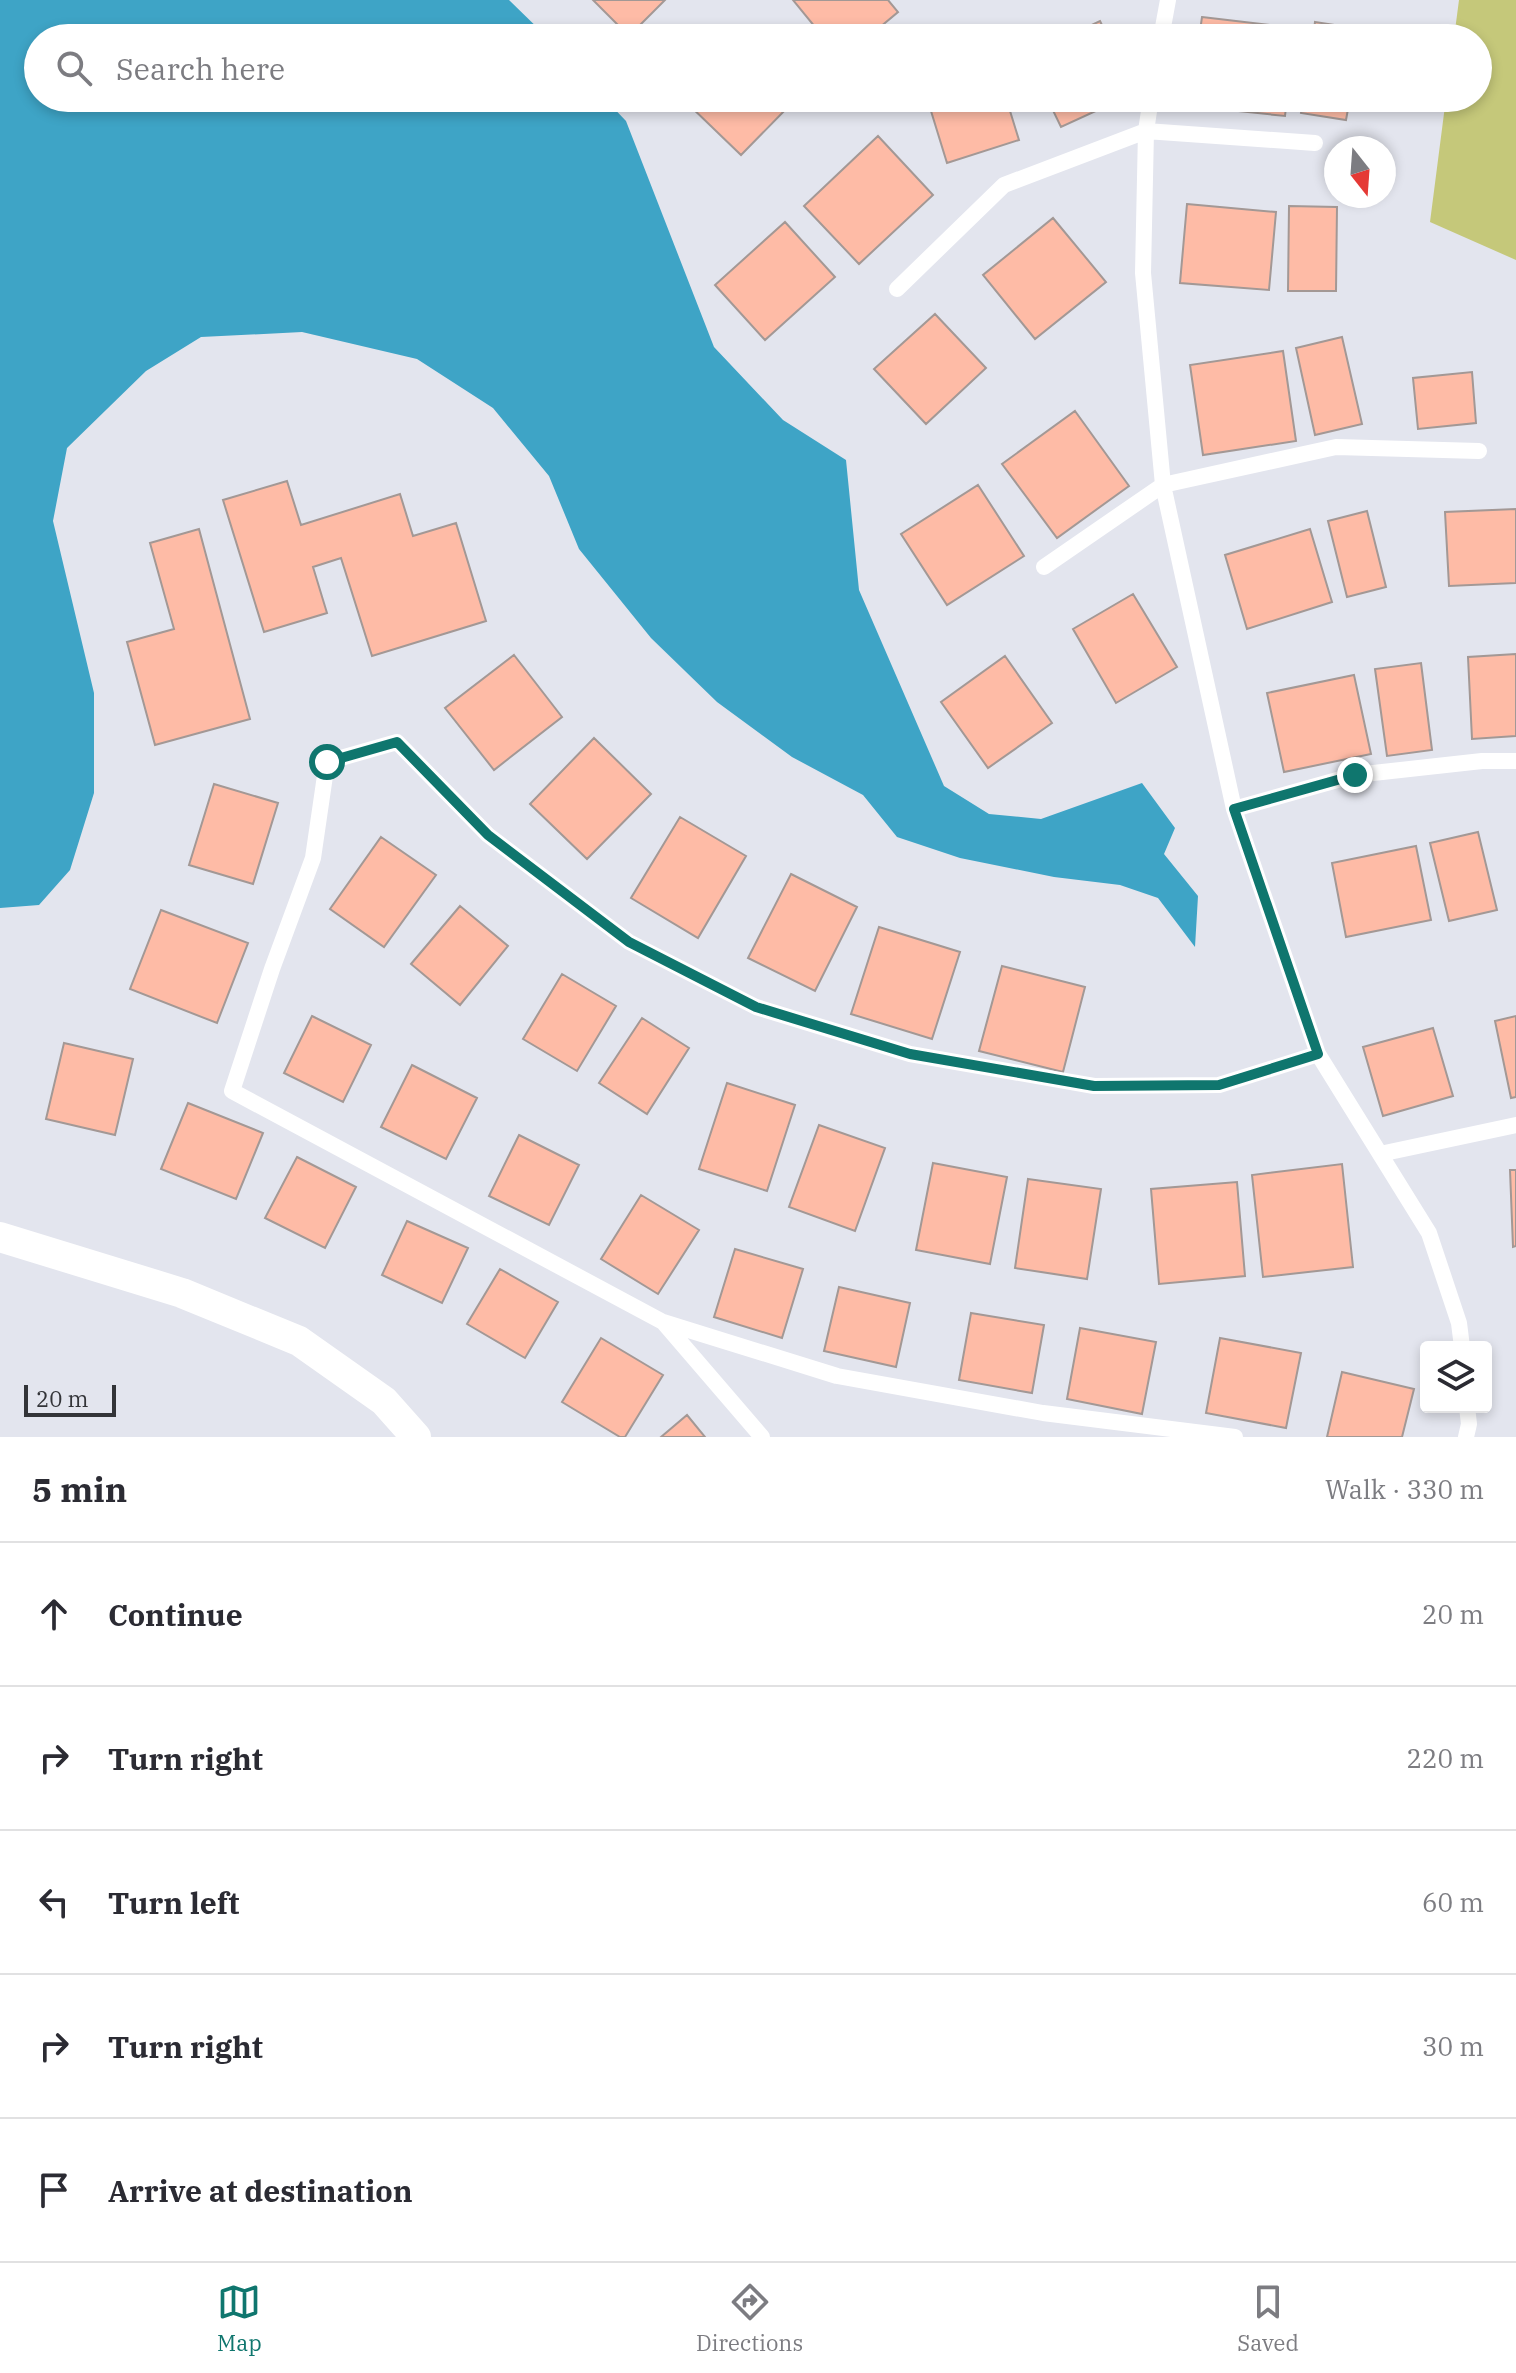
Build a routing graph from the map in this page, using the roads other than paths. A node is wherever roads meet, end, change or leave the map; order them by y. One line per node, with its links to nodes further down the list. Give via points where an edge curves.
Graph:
1 (1168, 0): 2 (lane)
2 (1164, 24)
3 (1149, 112): 4 (lane)
4 (1146, 131): 5 (lane); 6 (lane, via 1004,185); 8 (lane, via 1143,273)
5 (1315, 143)
6 (897, 289)
7 (1479, 451): 8 (lane, via 1336,447)
8 (1163, 485): 9 (lane); 11 (lane)
9 (1044, 567)
10 (1516, 761): 11 (lane, via 1355,775)
11 (1234, 809): 12 (lane)
12 (1318, 1054): 14 (lane); 16 (lane, via 1219,1085 1094,1086 910,1054 756,1007 629,942 488,835 397,742 327,762 313,858 232,1091)
13 (1516, 1125): 14 (lane)
14 (1380, 1154): 17 (lane, via 1429,1233)
15 (0, 1237): 19 (street, via 182,1293 299,1341 384,1401)
16 (663, 1322): 20 (lane); 21 (lane, via 837,1376 1043,1413)
17 (1461, 1341)
18 (1468, 1413): 22 (lane)
19 (416, 1437)
20 (762, 1437)
21 (1235, 1437)
22 (1466, 1437)

